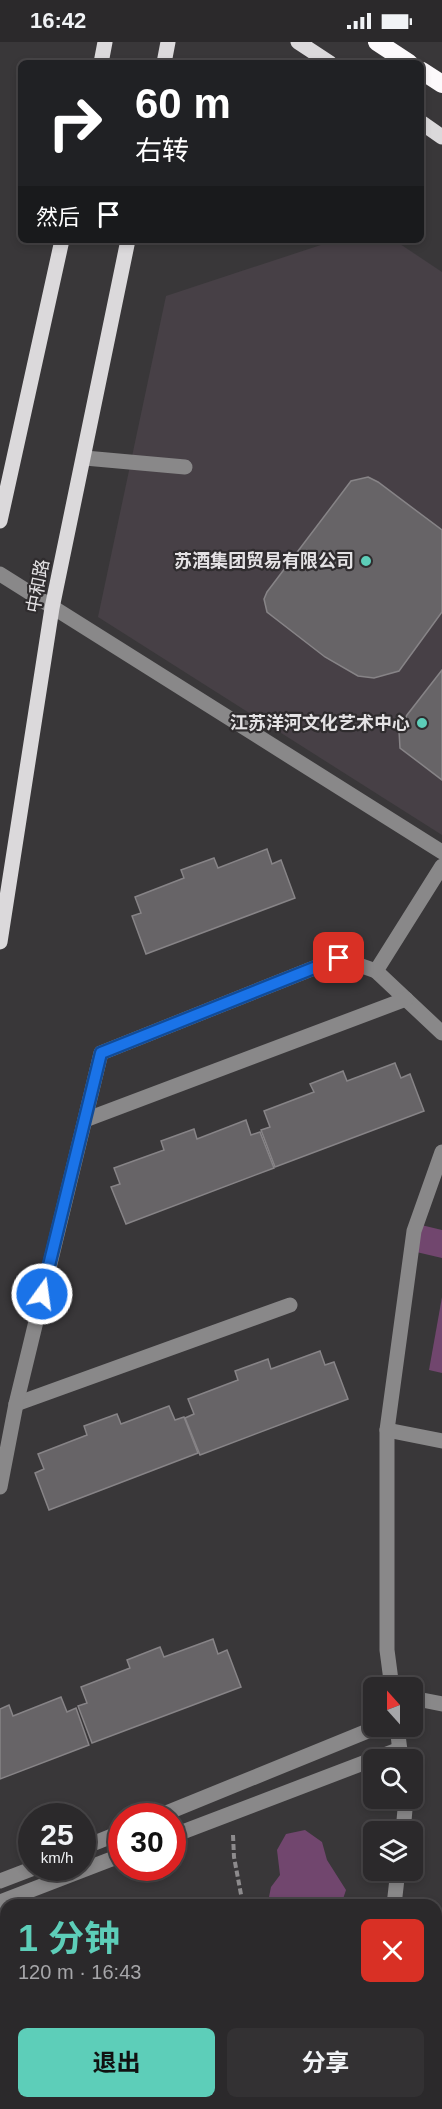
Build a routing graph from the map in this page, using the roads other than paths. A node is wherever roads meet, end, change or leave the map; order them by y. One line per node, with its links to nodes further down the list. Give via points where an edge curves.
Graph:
1 (105, 42): 5 (main road)
2 (168, 42): 6 (main road)
3 (298, 42): 7 (main road)
4 (377, 42): 8 (highway)
5 (102, 60)
6 (165, 60)
7 (325, 60)
8 (404, 60)
9 (424, 72): 10 (highway)
10 (442, 84)
11 (424, 124): 12 (main road)
12 (442, 137)
13 (61, 243): 17 (main road)
14 (127, 243): 15 (main road, 中和路)
15 (84, 458): 16 (street); 19 (main road, 中和路)
16 (185, 467)
17 (0, 521)
18 (0, 574): 19 (street)
19 (52, 608): 20 (street); 22 (main road, 中和路)
20 (442, 852)
21 (442, 866): 23 (street)
22 (0, 942)
23 (376, 971): 24 (street); 26 (street, via 339,958 101,1053)
24 (406, 999): 25 (street); 26 (street)
25 (442, 1033)
26 (85, 1120): 29 (street)
27 (442, 1152): 30 (street, via 414,1231)
28 (290, 1305): 29 (street)
29 (16, 1404): 32 (street)
30 (387, 1430): 31 (street); 33 (street, via 387,1650)
31 (442, 1441)
32 (0, 1487)
33 (391, 1677)
34 (423, 1700): 35 (street)
35 (442, 1704)
36 (363, 1733): 38 (street)
37 (363, 1767): 39 (street)
38 (186, 1805)
39 (186, 1831)
40 (108, 1860): 44 (street)
41 (18, 1874): 42 (street)
42 (0, 1881)
43 (397, 1881): 45 (street)
44 (8, 1899)
45 (395, 1899)

